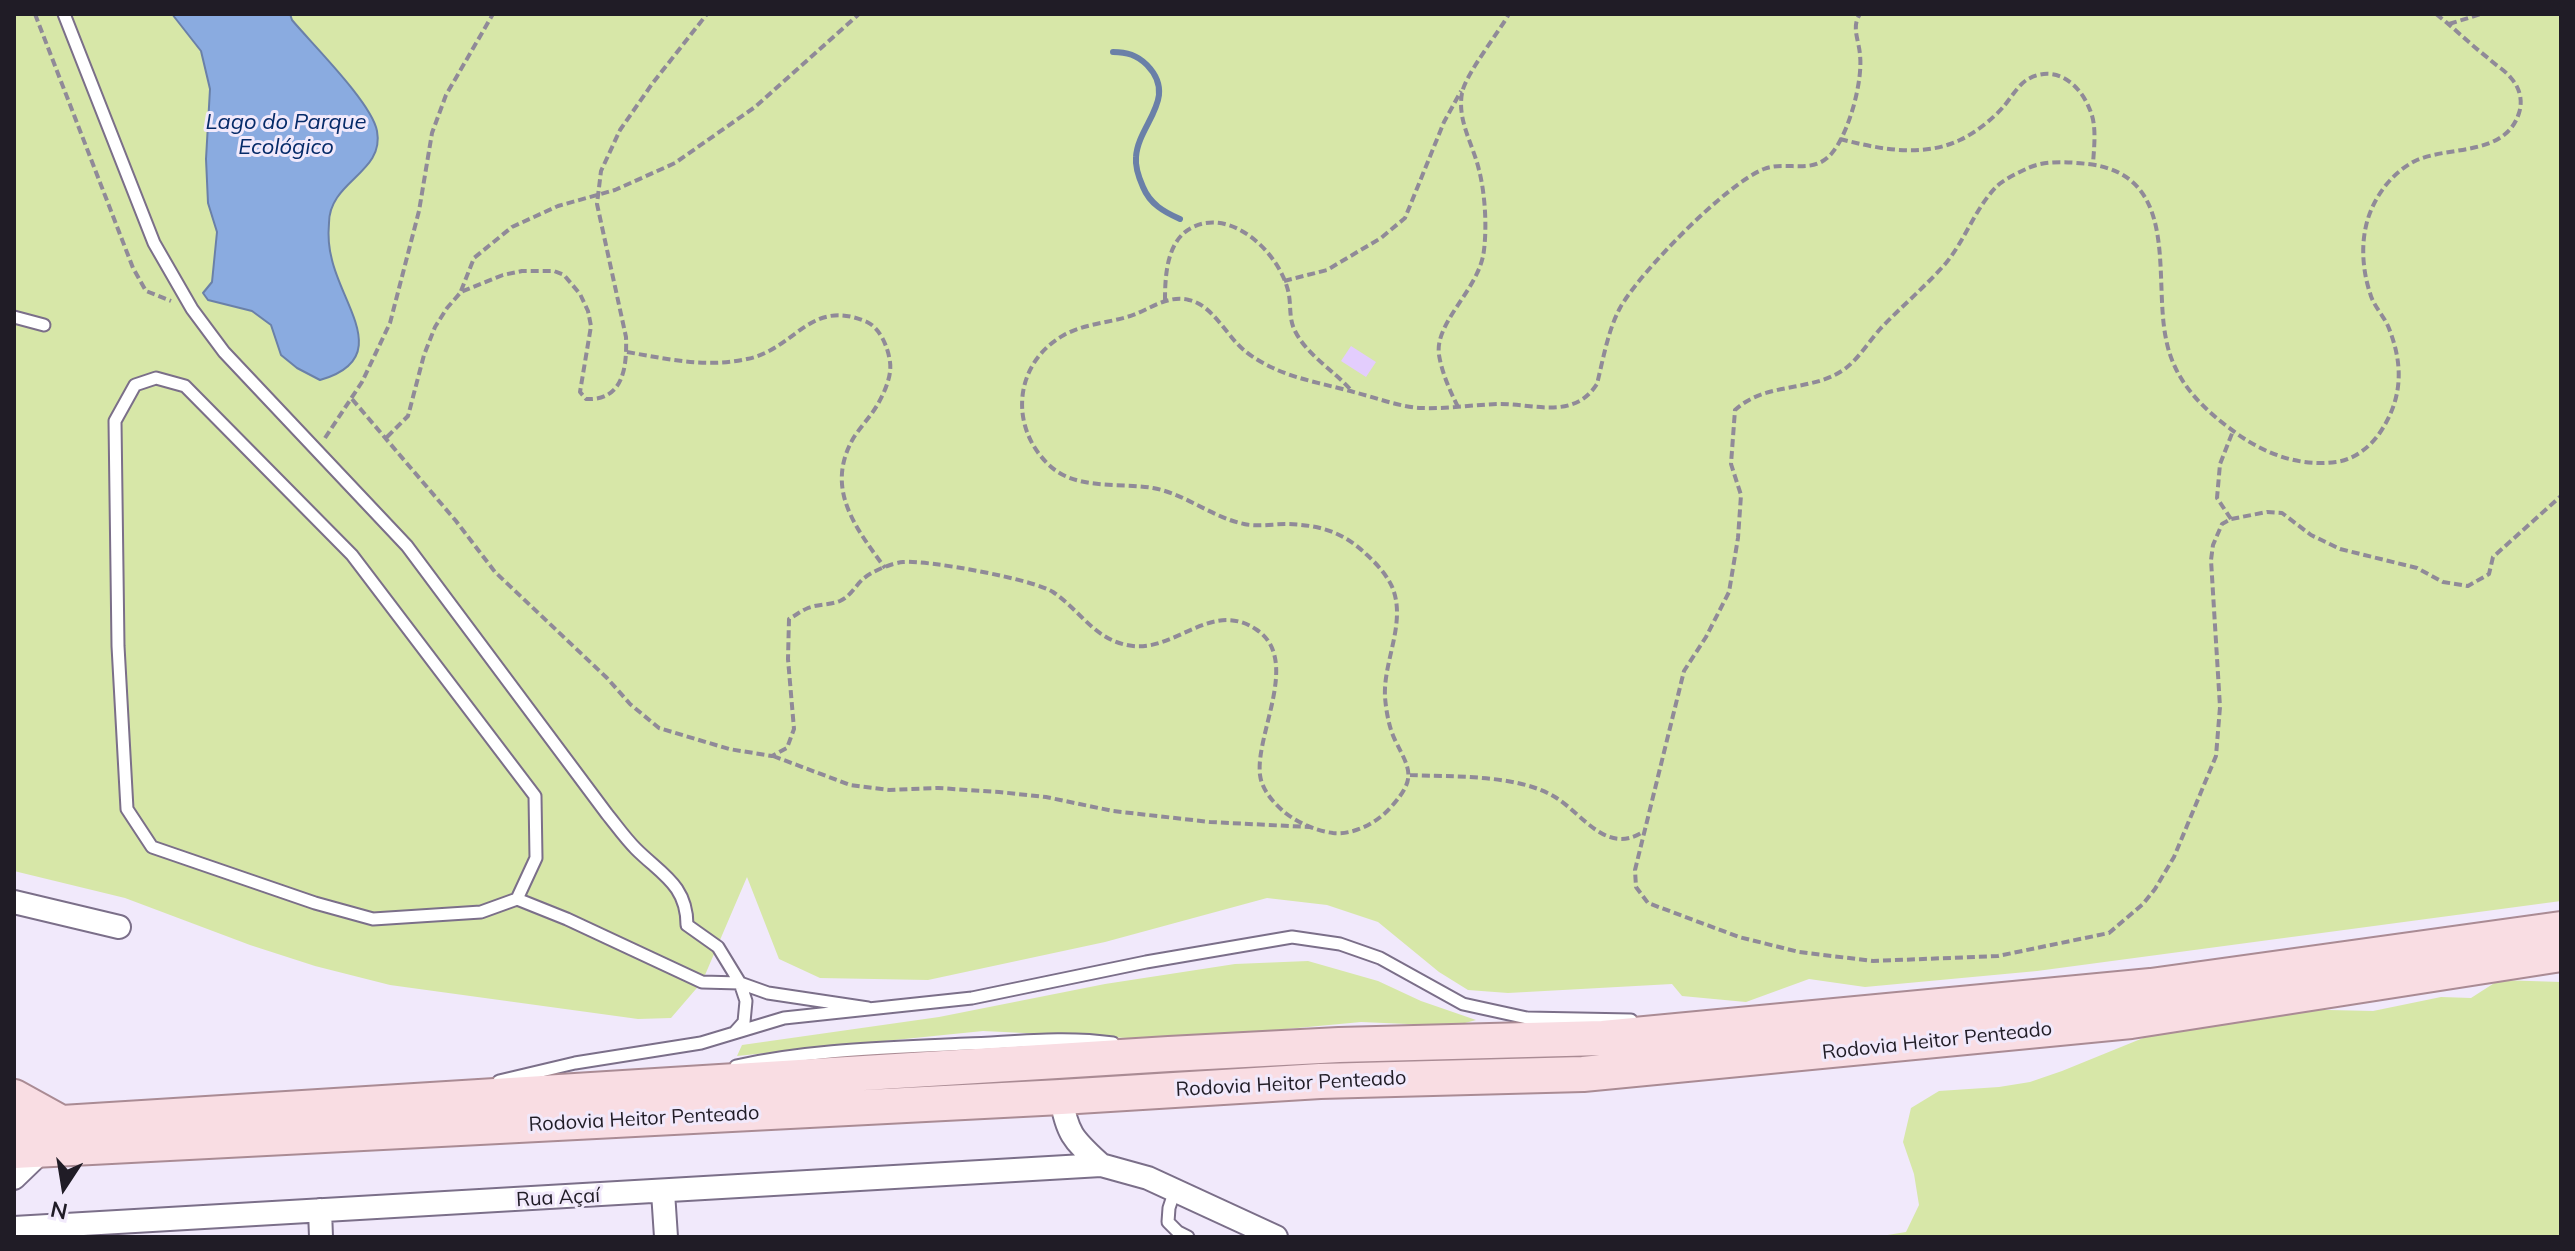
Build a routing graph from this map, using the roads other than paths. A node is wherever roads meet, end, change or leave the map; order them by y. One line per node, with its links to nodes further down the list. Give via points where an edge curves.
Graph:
1 (64, 14): 9 (lane, via 154,243 192,309 224,352 407,546 607,814 681,893 687,925 718,947)
2 (14, 317): 3 (lane)
3 (44, 325)
4 (517, 899): 4 (lane, via 481,912 373,919 152,847 127,809 119,659 115,421 135,385 156,378 185,386 352,555 535,796 536,858); 9 (lane, via 702,982)
5 (14, 902): 6 (street)
6 (119, 927)
7 (2561, 929): 13 (main road, Rodovia Heitor Penteado, via 2151,986)
8 (2561, 954): 16 (main road, Rodovia Heitor Penteado, via 2131,1021 1918,1043 1583,1074 1320,1081)
9 (740, 983): 10 (lane, via 768,993); 14 (lane, via 746,1001 744,1022)
10 (868, 1008): 11 (lane, via 972,998 1292,937 1340,944 1380,958 1463,1004 1527,1018); 14 (lane, via 784,1018)
11 (1636, 1020)
12 (1652, 1020): 13 (lane)
13 (1776, 1023): 17 (main road, Rodovia Heitor Penteado, via 1603,1038 1169,1054)
14 (734, 1033): 17 (lane)
15 (14, 1097): 19 (main road)
16 (1061, 1097): 19 (main road, Rodovia Heitor Penteado); 20 (street, via 1066,1126)
17 (404, 1102): 19 (main road, Rodovia Heitor Penteado)
18 (14, 1126): 19 (main road, Rodovia Heitor Penteado)
19 (39, 1141): 21 (street)
20 (1101, 1165): 22 (street); 23 (street, Rua Açaí)
21 (14, 1178)
22 (1175, 1189): 28 (lane, via 1168,1222); 29 (street)
23 (663, 1192): 24 (street, Rua Açaí); 27 (street)
24 (320, 1210): 25 (street, Rua Açaí); 26 (street)
25 (14, 1228)
26 (321, 1237)
27 (666, 1237)
28 (1188, 1237)
29 (1276, 1237)

